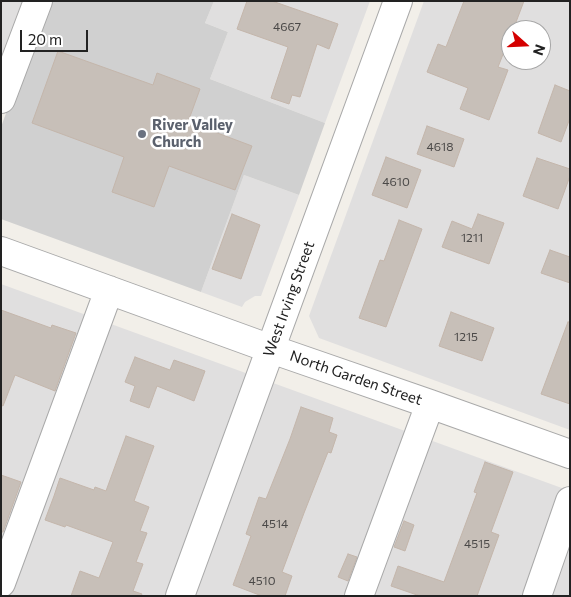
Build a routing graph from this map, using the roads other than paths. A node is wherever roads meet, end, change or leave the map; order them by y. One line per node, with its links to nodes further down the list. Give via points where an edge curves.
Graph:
1 (38, 1): 3 (street)
2 (398, 1): 6 (street, West Irving Street)
3 (1, 100)
4 (1, 251): 5 (street, North Garden Street)
5 (109, 290): 6 (street, North Garden Street); 10 (street)
6 (271, 349): 7 (street, North Garden Street); 11 (street, West Irving Street)
7 (430, 404): 8 (street, North Garden Street); 12 (street)
8 (570, 454)
9 (570, 501): 13 (street)
10 (1, 583)
11 (180, 596)
12 (359, 596)
13 (537, 596)

